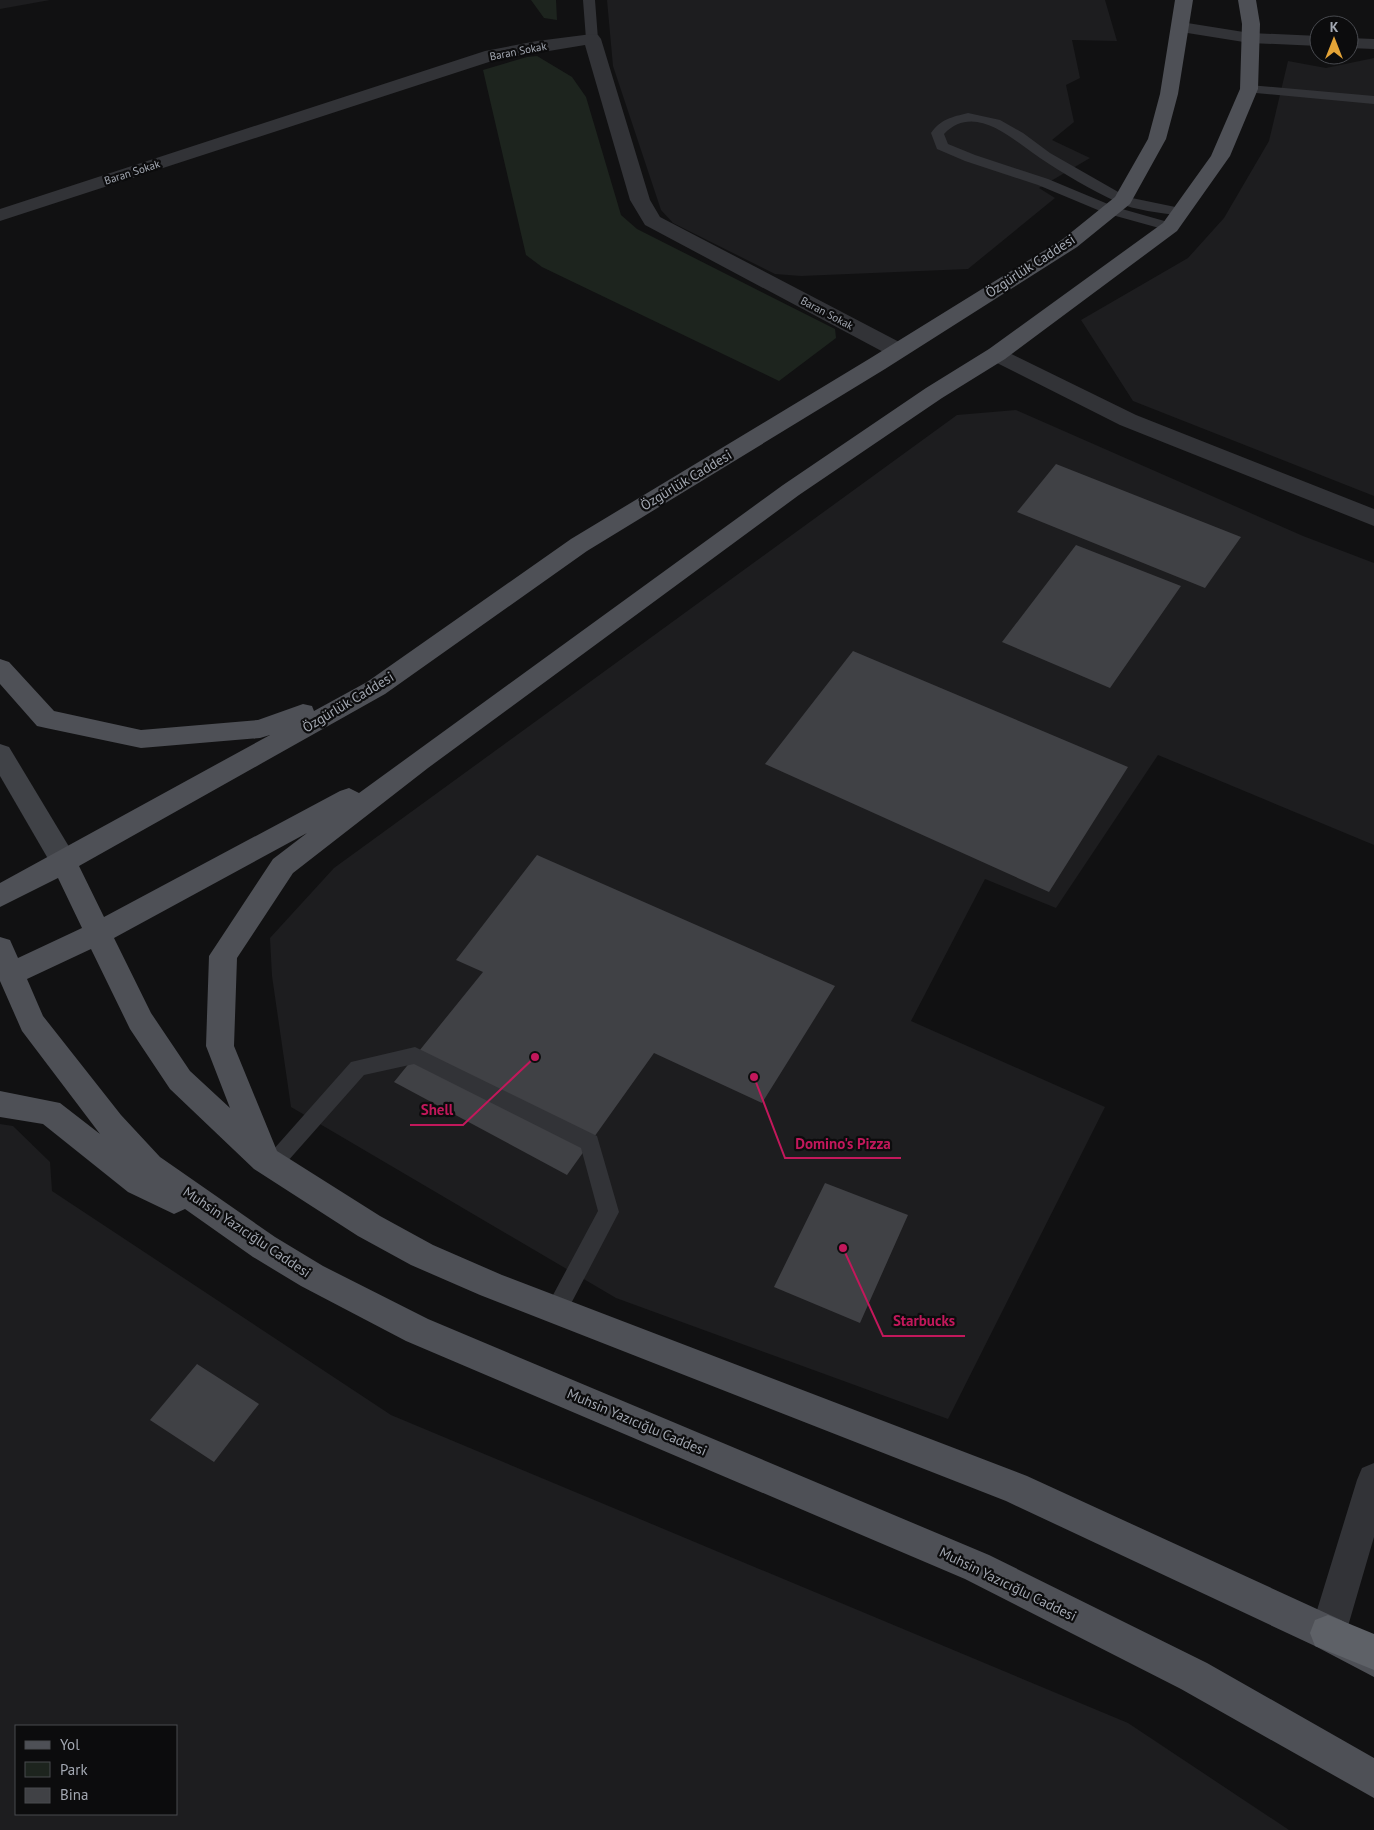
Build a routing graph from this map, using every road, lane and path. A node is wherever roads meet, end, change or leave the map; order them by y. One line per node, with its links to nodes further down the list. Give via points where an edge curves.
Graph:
1 (589, 0): 6 (lane)
2 (1184, 0): 4 (main road, Özgürlük Caddesi)
3 (1247, 0): 5 (main road)
4 (1181, 27): 5 (street); 12 (main road, Özgürlük Caddesi, via 1170,94 1157,139)
5 (1250, 38): 7 (street); 10 (main road)
6 (592, 39): 13 (street, Baran Sokak, via 491,56); 15 (street, Baran Sokak, via 640,200 652,221)
7 (1309, 41)
8 (1359, 43): 9 (street)
9 (1374, 44)
10 (1249, 89): 11 (lane); 14 (main road, via 1220,156)
11 (1374, 100)
12 (1116, 205): 12 (lane, via 995,123 968,118 948,122 937,133 942,146 970,158); 14 (lane); 14 (lane); 15 (main road, Özgürlük Caddesi, via 1070,243)
13 (0, 215)
14 (1175, 220): 16 (main road)
15 (897, 350): 19 (main road, Özgürlük Caddesi, via 580,545)
16 (997, 354): 17 (street, via 1128,420); 21 (main road, via 791,490)
17 (1374, 518)
18 (0, 668): 19 (main road, via 46,719 141,739 260,729)
19 (376, 688): 22 (main road, Özgürlük Caddesi)
20 (0, 754): 22 (main road)
21 (419, 761): 24 (main road); 27 (main road, via 283,866 223,956 220,1046)
22 (64, 862): 23 (main road, Özgürlük Caddesi); 24 (main road)
23 (0, 896)
24 (98, 933): 25 (main road); 27 (main road, via 140,1021 180,1080)
25 (4, 968): 28 (main road, Muhsin Yazıcığlu Caddesi, via 32,1023 110,1124 149,1166)
26 (0, 1104): 28 (main road, via 50,1112 139,1182)
27 (268, 1163): 29 (main road, via 422,1255); 29 (lane, via 358,1068 415,1055 590,1142 609,1212)
28 (264, 1247): 34 (main road, Muhsin Yazıcığlu Caddesi, via 312,1276 417,1330 977,1567 1194,1676)
29 (556, 1310): 31 (main road, via 1015,1488)
30 (1374, 1480): 31 (street)
31 (1328, 1632): 32 (highway); 33 (main road)
32 (1374, 1652)
33 (1374, 1659)
34 (1374, 1779)

